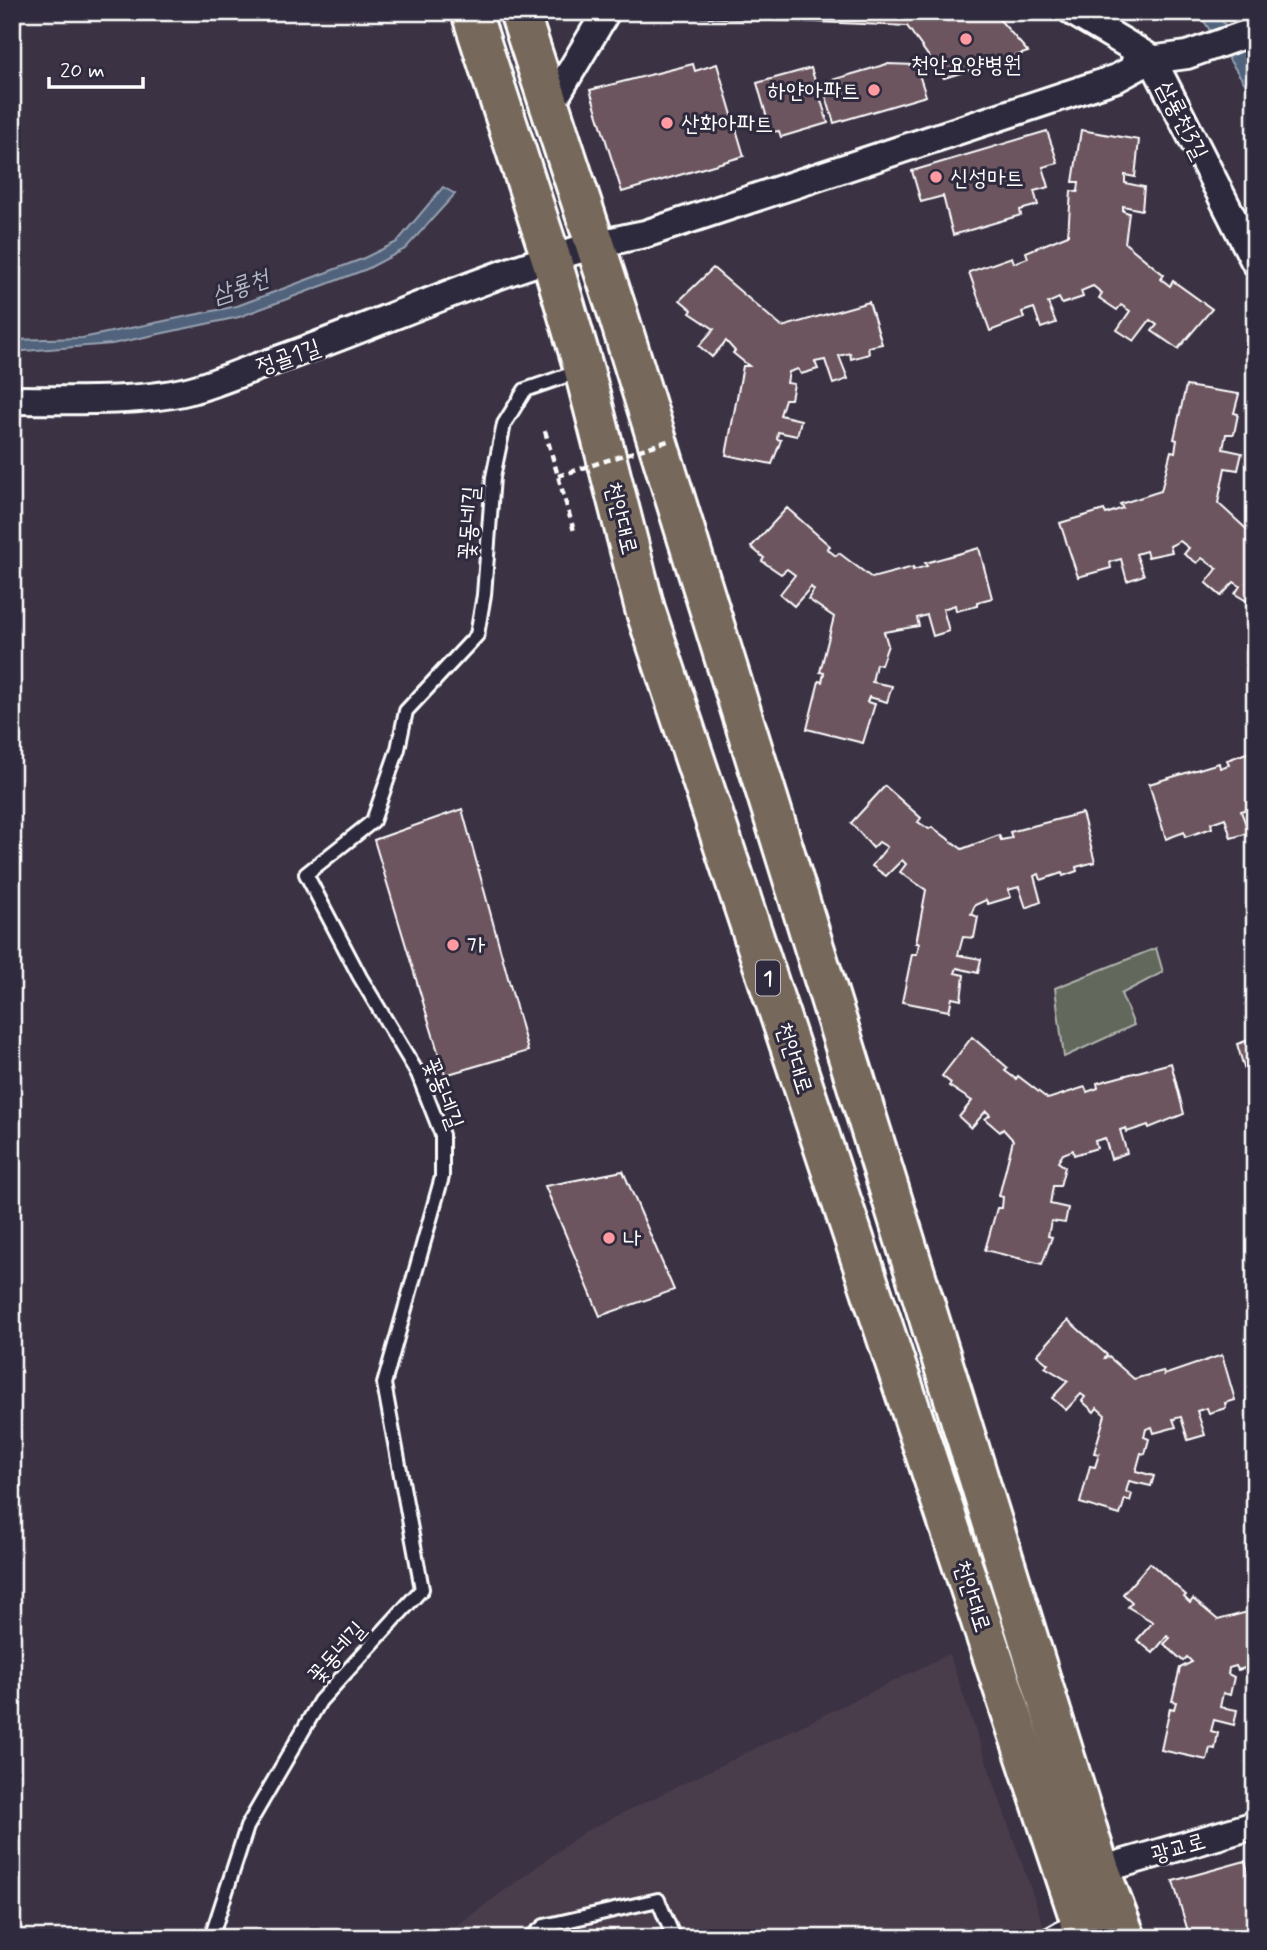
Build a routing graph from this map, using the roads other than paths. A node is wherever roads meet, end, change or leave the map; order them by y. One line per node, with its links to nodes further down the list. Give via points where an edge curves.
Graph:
1 (471, 12): 9 (main road, 천안대로 / 1)
2 (519, 12): 7 (main road, 천안대로)
3 (606, 12): 7 (street)
4 (1073, 12): 6 (street, 삼룡천3길)
5 (1255, 31): 6 (street, 정골1길, via 1187,55)
6 (1152, 59): 8 (street, 정골1길, via 1107,67 875,143 637,223); 10 (street, 삼룡천3길)
7 (550, 106): 8 (main road, 천안대로)
8 (596, 243): 9 (street, 정골1길); 14 (main road, 천안대로)
9 (551, 258): 11 (main road, 천안대로 / 1); 12 (street, 정골1길, via 186,391 96,400)
10 (1255, 262)
11 (584, 370): 15 (main road, 천안대로 / 1, via 645,609); 16 (lane, 꽃동네길, via 525,390 504,424 493,477 477,635 406,711 373,821 306,874 418,1074 442,1135 442,1177 384,1384 422,1589 320,1701 247,1827)
12 (12, 400)
13 (1255, 1825): 14 (street, 광교로)
14 (1100, 1870): 20 (main road, 천안대로)
15 (1083, 1928): 19 (lane)
16 (211, 1938)
17 (530, 1938): 18 (lane, via 544,1926 658,1900)
18 (674, 1938)
19 (1042, 1938)
20 (1126, 1938)

